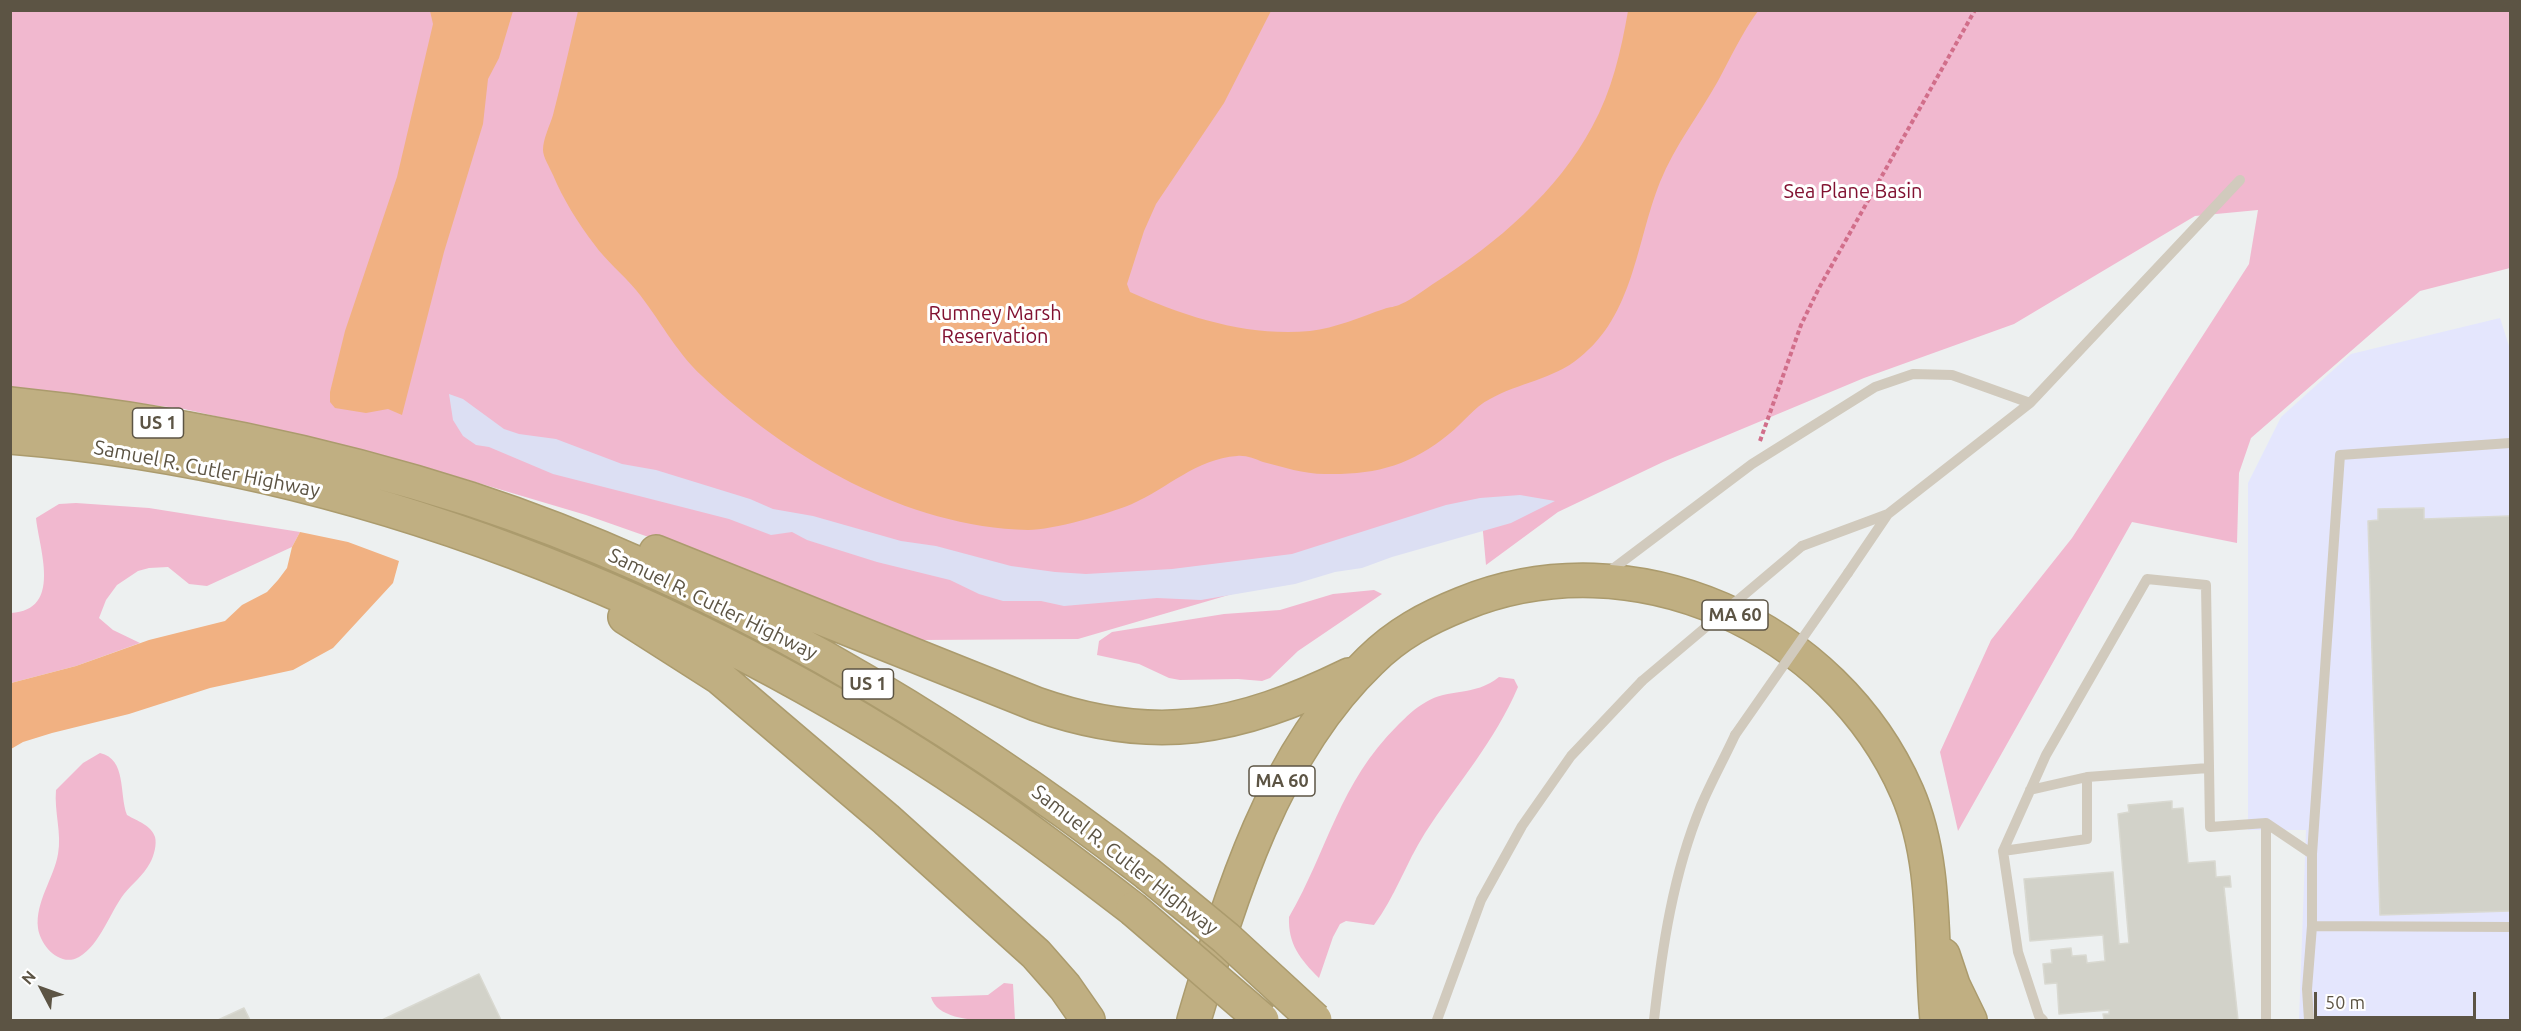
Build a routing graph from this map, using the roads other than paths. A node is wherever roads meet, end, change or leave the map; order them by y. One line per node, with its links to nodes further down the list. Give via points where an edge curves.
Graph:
1 (2240, 180): 2 (lane)
2 (2030, 402): 6 (lane); 9 (lane, via 1952,375 1913,374 1875,387 1752,464)
3 (10, 404): 7 (highway, Samuel R. Cutler Highway / US 1, via 163,423 303,452 472,500)
4 (10, 437): 8 (highway, Samuel R. Cutler Highway / US 1, via 140,452 295,484 412,516)
5 (2511, 443): 16 (lane, via 2340,455)
6 (1888, 514): 24 (lane, bridge, via 1802,546 1642,681 1571,756 1522,826 1481,900); 25 (lane, bridge, via 1735,735 1701,806 1663,943)
7 (566, 535): 10 (highway, via 639,544 1026,700 1092,722 1153,728 1214,724 1280,706); 23 (highway, Samuel R. Cutler Highway / US 1, bridge, via 712,601 862,680 1040,793 1226,938)
8 (555, 567): 20 (highway, via 618,613 687,655 763,712 1020,938 1052,971); 22 (highway, Samuel R. Cutler Highway / US 1, bridge, via 735,650 873,727 1014,820 1133,909)
9 (1596, 582): 10 (highway, MA 60, via 1535,584 1476,598 1394,638); 17 (highway, MA 60, via 1680,594 1732,614 1774,636 1824,675 1870,726 1904,785 1919,828)
10 (1361, 669): 21 (highway, MA 60, via 1322,715 1284,778 1247,861)
11 (2208, 768): 12 (lane); 13 (lane, via 2206,585 2147,579); 14 (lane, via 2210,827)
12 (2087, 777): 13 (lane); 15 (lane, via 2087,839)
13 (2030, 790): 15 (lane)
14 (2266, 823): 16 (lane); 29 (lane)
15 (2003, 851): 28 (lane, via 2018,952 2038,1016)
16 (2312, 854): 18 (lane)
17 (1930, 894): 26 (highway); 27 (highway, MA 60, via 1944,958)
18 (2312, 926): 19 (lane); 30 (lane)
19 (2511, 927)
20 (1088, 1020)
21 (1194, 1020)
22 (1262, 1020)
23 (1315, 1020)
24 (1437, 1020)
25 (1654, 1020)
26 (1937, 1020)
27 (1970, 1020)
28 (2043, 1020)
29 (2266, 1020)
30 (2309, 1020)

